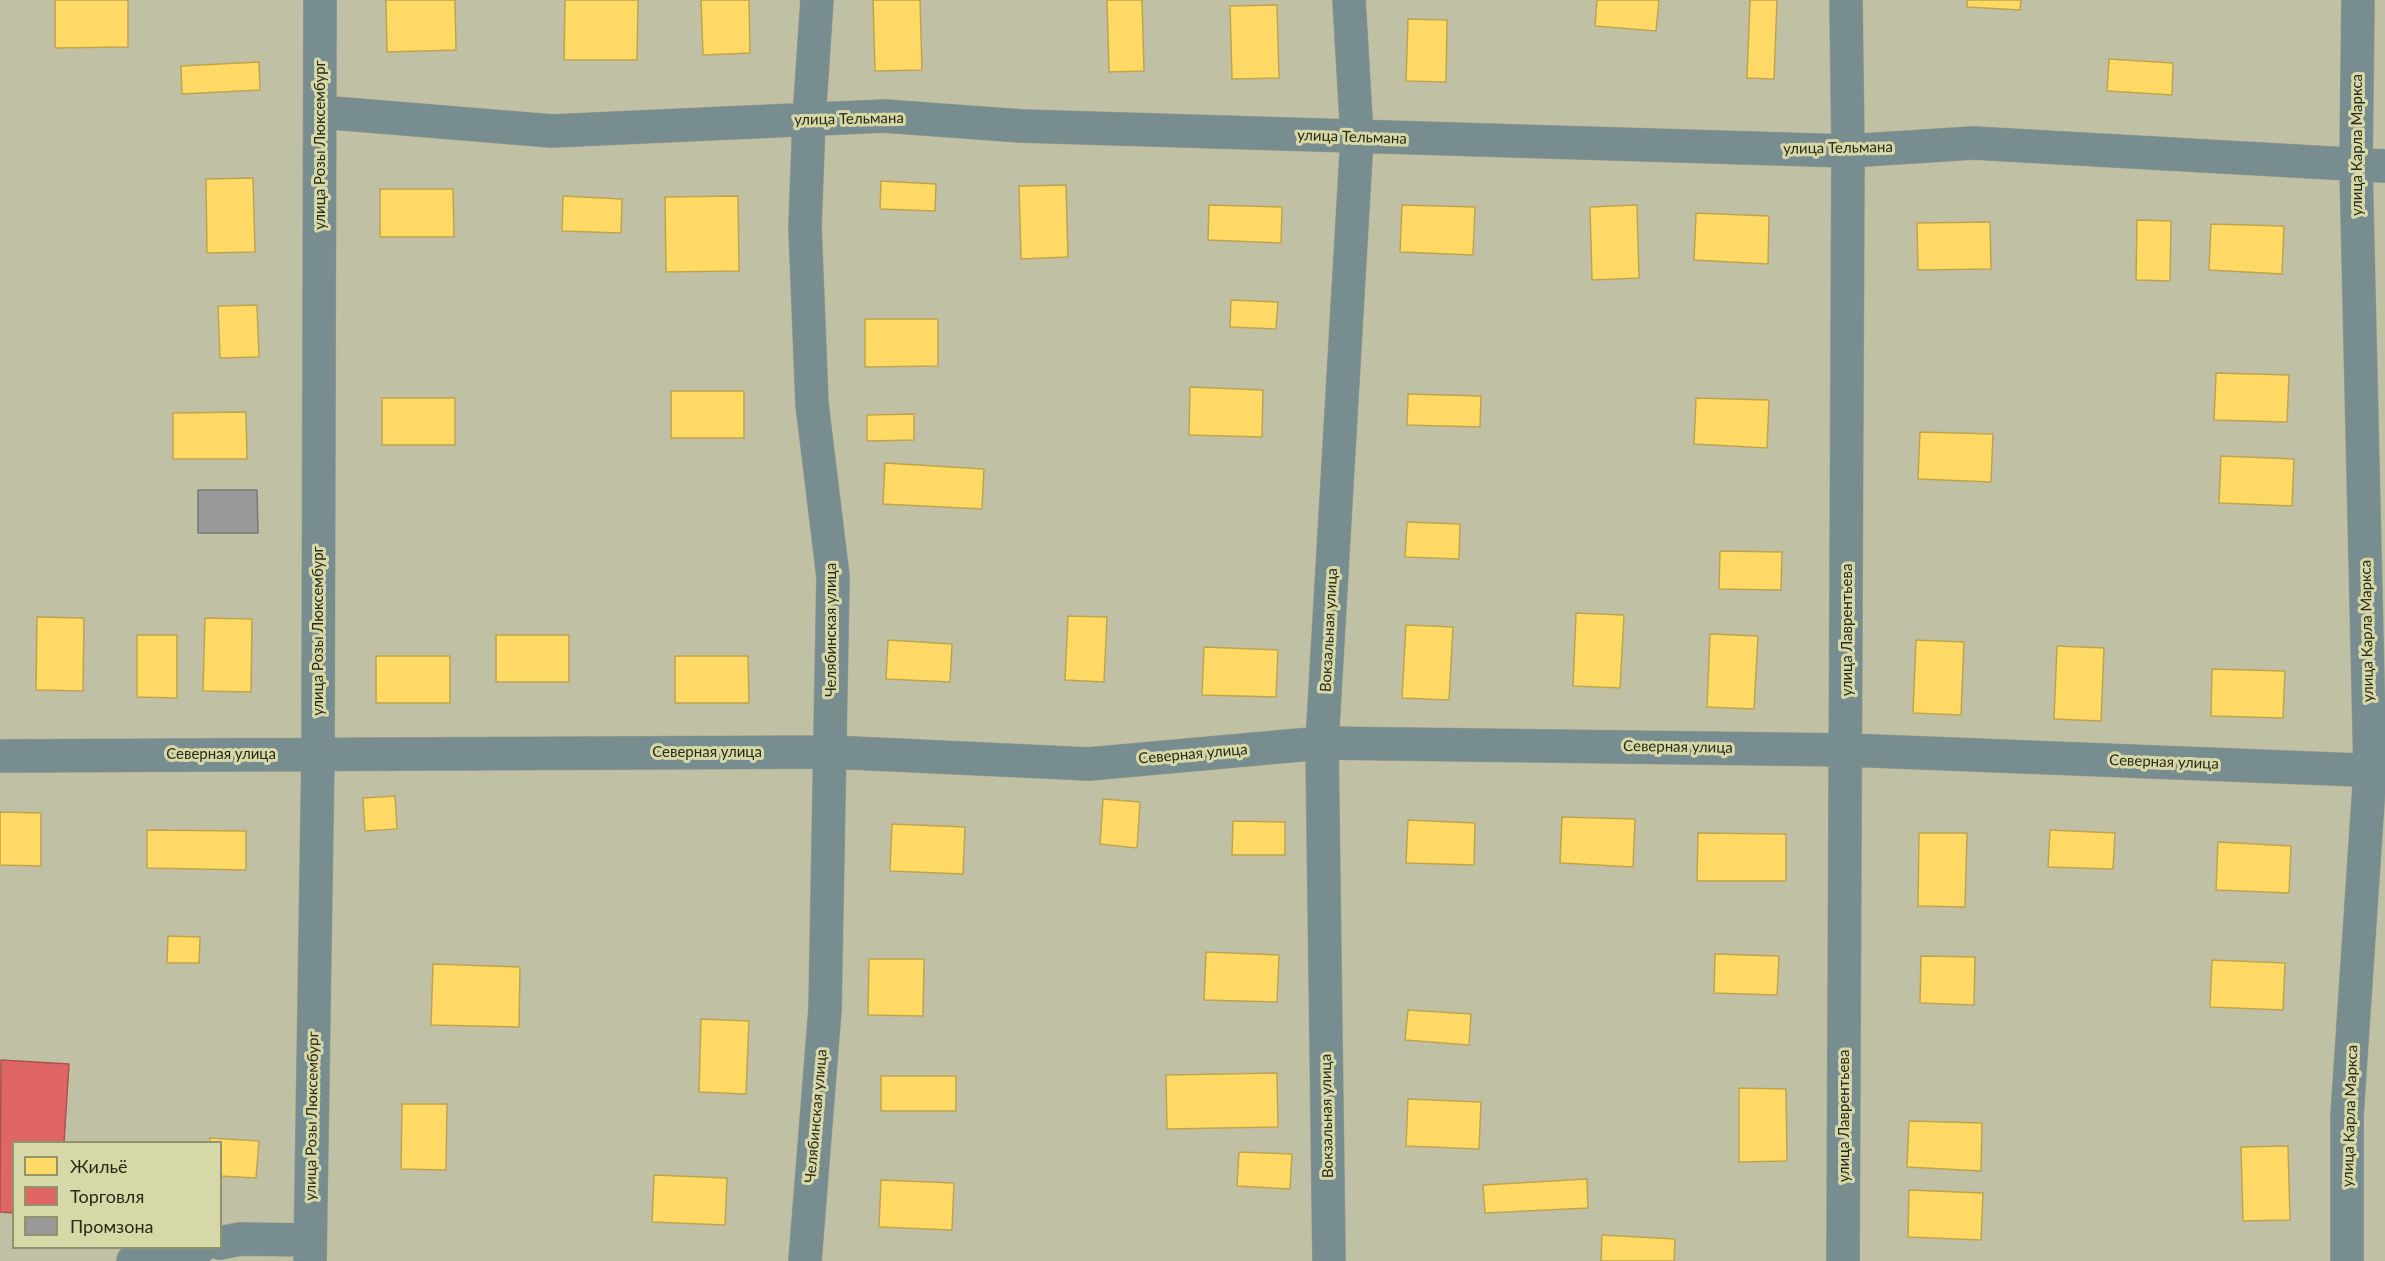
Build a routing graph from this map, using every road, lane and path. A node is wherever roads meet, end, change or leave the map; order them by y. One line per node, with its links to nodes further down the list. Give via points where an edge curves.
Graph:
1 (320, 0): 6 (street, улица Розы Люксембург)
2 (818, 0): 7 (street, Челябинская улица)
3 (1349, 0): 8 (street, Вокзальная улица)
4 (1846, 0): 9 (street, улица Лаврентьева)
5 (2358, 0): 10 (street, улица Карла Маркса)
6 (320, 112): 7 (street, улица Тельмана, via 552,131); 14 (street, улица Розы Люксембург)
7 (809, 119): 8 (street, улица Тельмана, via 884,116 1021,126); 13 (street, Челябинская улица, via 805,227 812,404 833,577)
8 (1357, 138): 9 (street, улица Тельмана); 11 (street, Вокзальная улица)
9 (1848, 151): 10 (street, улица Тельмана, via 1973,143); 12 (street, улица Лаврентьева)
10 (2370, 165): 16 (street, улица Карла Маркса)
11 (1322, 743): 12 (street, Северная улица); 13 (street, Северная улица, via 1089,764); 22 (street, Вокзальная улица)
12 (1847, 750): 16 (street, Северная улица); 23 (street, улица Лаврентьева)
13 (831, 752): 14 (street, Северная улица); 21 (street, Челябинская улица, via 825,1008)
14 (318, 753): 15 (street, Северная улица); 19 (street, улица Розы Люксембург)
15 (0, 756)
16 (2378, 771): 24 (street, улица Карла Маркса, via 2347,1116)
17 (222, 1243): 19 (street, via 240,1239)
18 (195, 1249): 20 (street)
19 (310, 1250)
20 (133, 1261)
21 (806, 1261)
22 (1329, 1261)
23 (1843, 1261)
24 (2347, 1261)

